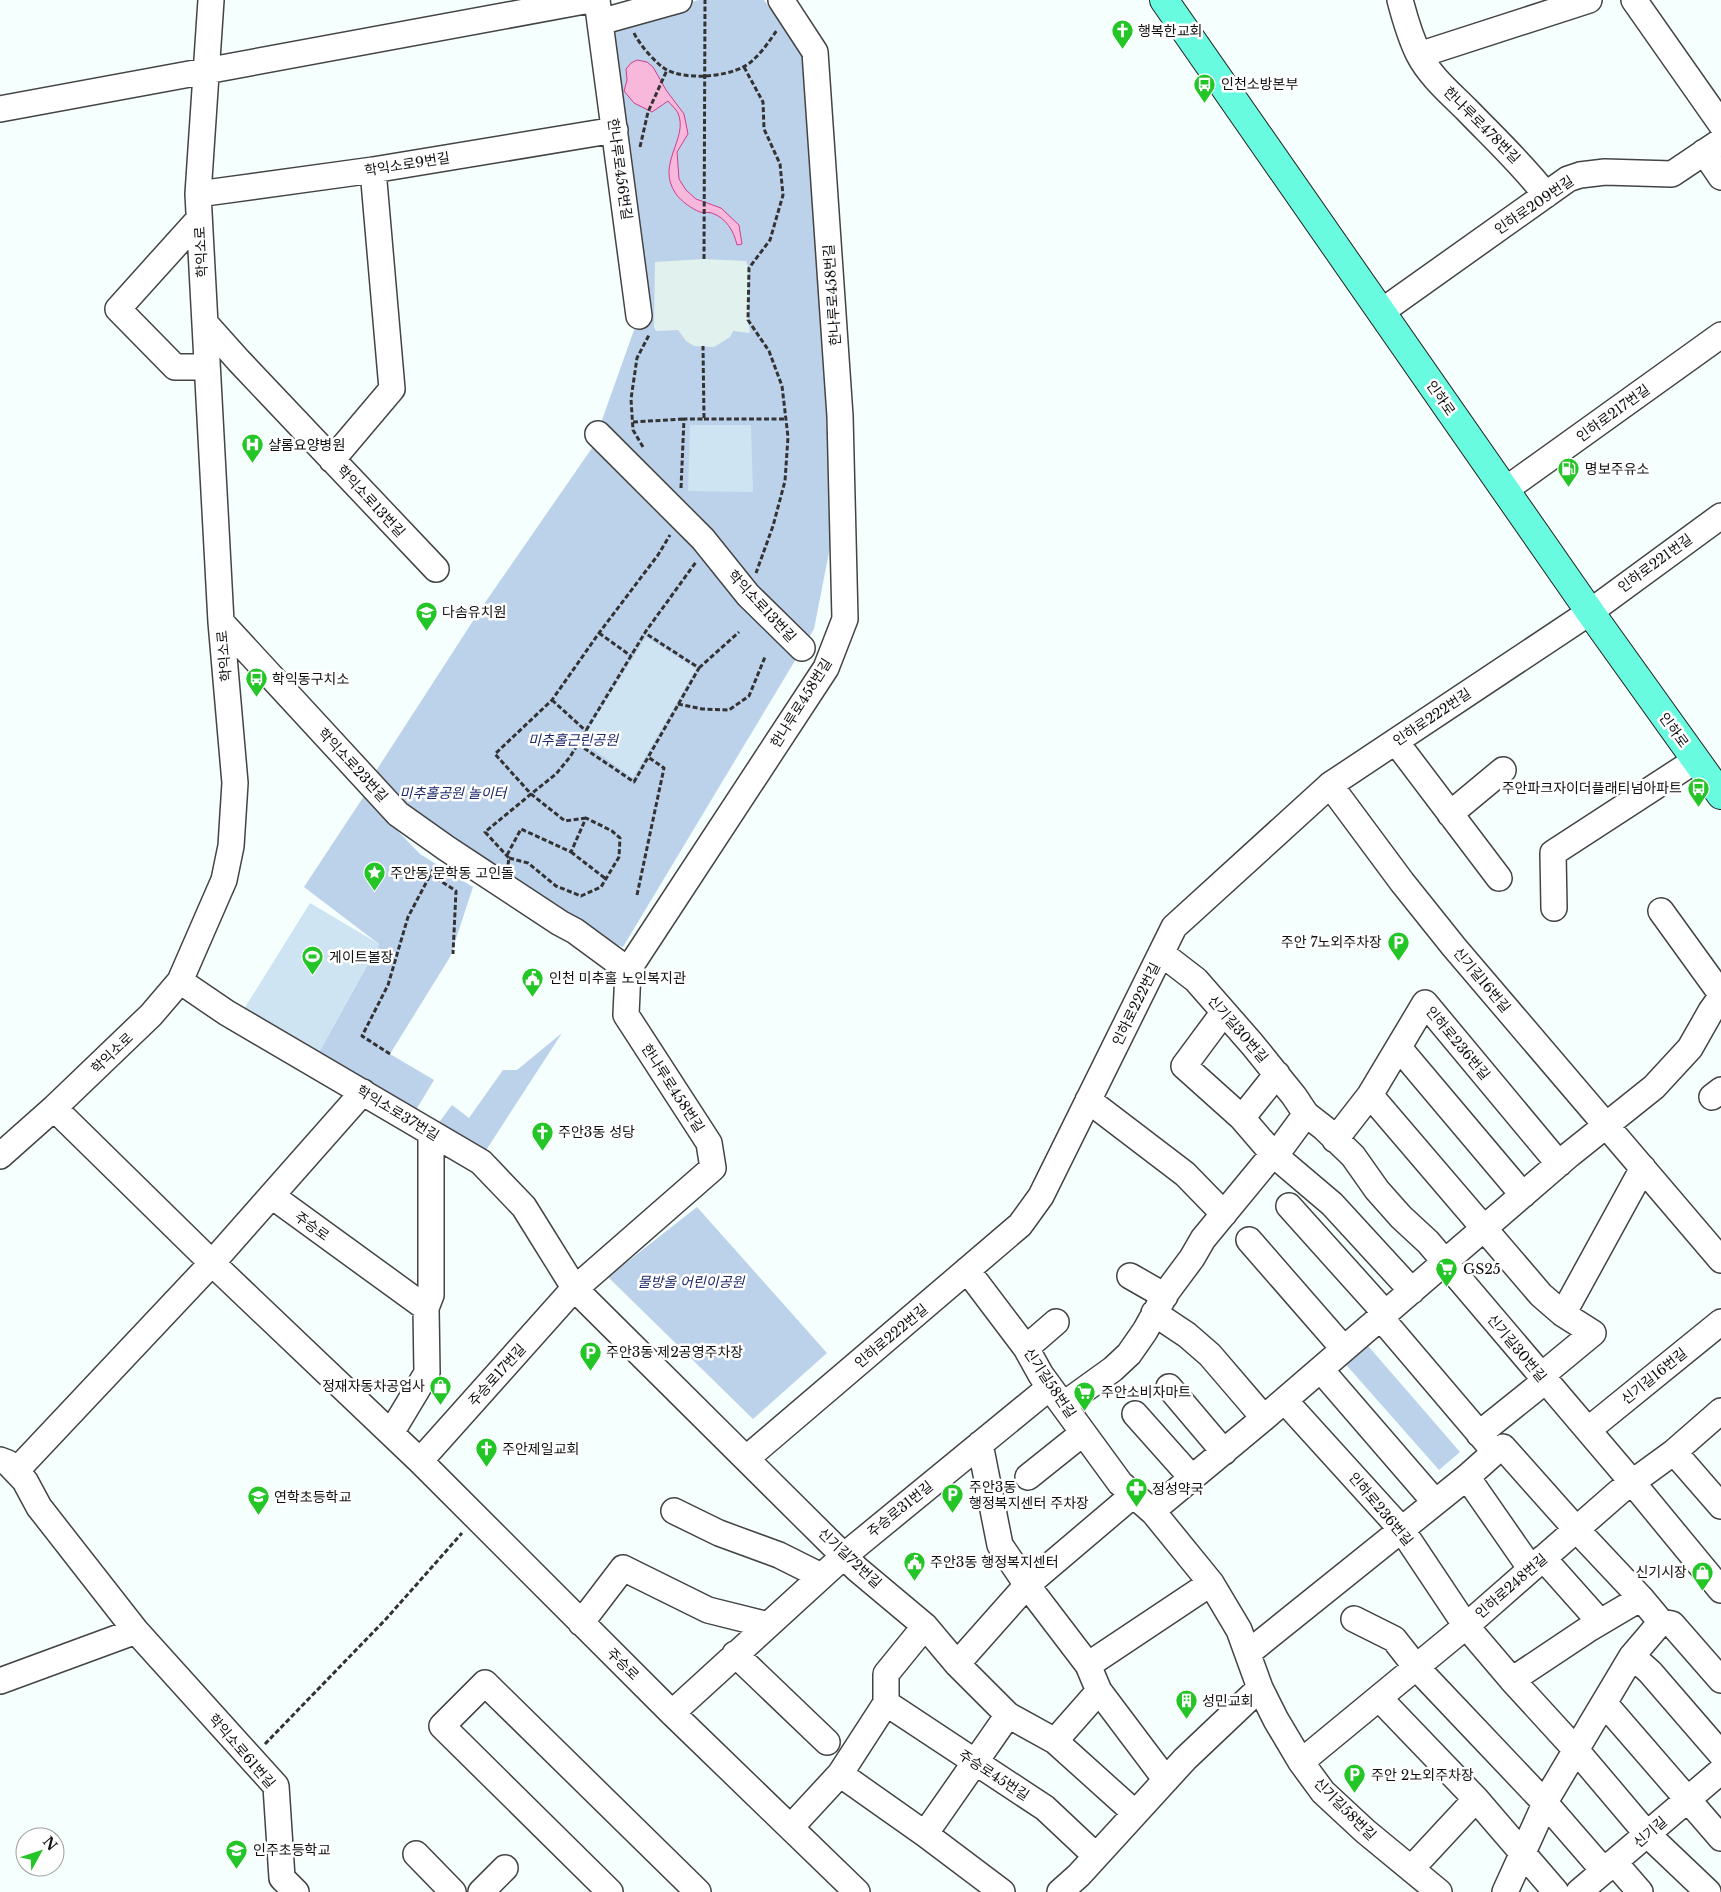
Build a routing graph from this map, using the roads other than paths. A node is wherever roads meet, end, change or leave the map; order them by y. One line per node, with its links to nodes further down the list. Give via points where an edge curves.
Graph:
1 (211, 0): 10 (street, 학익소로)
2 (677, 0): 8 (street, via 624,15)
3 (780, 0): 43 (street, 한나루로458번길, via 816,52 840,416 846,619 826,668)
4 (1164, 0): 20 (main road, 인하로)
5 (1400, 0): 9 (street, 한나루로478번길, via 1407,28)
6 (1589, 0): 9 (street)
7 (1634, 0): 12 (street)
8 (595, 7): 10 (street); 13 (street, 한나루로456번길)
9 (1419, 55): 18 (street, 한나루로478번길)
10 (207, 70): 11 (street); 17 (street, 학익소로)
11 (0, 109)
12 (1721, 124)
13 (615, 130): 15 (street, 학익소로9번길); 21 (street, 한나루로456번길)
14 (1712, 146): 16 (street, 인하로209번길); 18 (street, 인하로209번길, via 1672,174 1605,172 1580,175)
15 (373, 170): 17 (street, 학익소로9번길); 26 (street, via 392,389)
16 (1721, 177)
17 (198, 194): 19 (street, 학익소로)
18 (1546, 194): 20 (street, 인하로209번길)
19 (199, 219): 22 (street, 학익소로); 24 (street, via 118,309 175,367)
20 (1381, 312): 27 (main road, 인하로)
21 (639, 316)
22 (205, 323): 24 (street, 학익소로); 26 (street, 학익소로13번길)
23 (1721, 335): 27 (street, 인하로217번길)
24 (208, 367): 31 (street, 학익소로)
25 (598, 434): 32 (street, 학익소로13번길, via 681,507 748,594)
26 (332, 460): 29 (street, 학익소로13번길)
27 (1505, 490): 30 (main road, 인하로)
28 (1721, 516): 30 (street, 인하로221번길)
29 (436, 569)
30 (1590, 612): 33 (street, 인하로222번길); 34 (main road, 인하로)
31 (221, 622): 43 (street, 학익소로23번길, via 398,814 575,931); 44 (street, 학익소로, via 235,783 231,846 224,880)
32 (802, 648)
33 (1396, 742): 36 (street, 인하로222번길); 38 (street)
34 (1696, 760): 37 (main road, 인하로); 40 (street, via 1553,853)
35 (1503, 770): 38 (street)
36 (1330, 786): 42 (street, 인하로222번길, via 1174,927); 55 (street, 신기길16번길, via 1454,947)
37 (1721, 795)
38 (1450, 814): 39 (street)
39 (1499, 878)
40 (1554, 908)
41 (1662, 911): 45 (street)
42 (1161, 953): 46 (street, 신기길30번길, via 1196,980); 51 (street, 인하로222번길)
43 (628, 970): 73 (street, 한나루로458번길, via 626,1015 710,1143 713,1168)
44 (180, 981): 49 (street, 학익소로37번길); 52 (street, 학익소로, via 151,1015)
45 (1721, 996): 55 (street, via 1690,1048 1654,1087)
46 (1224, 1012): 48 (street, 신기길30번길); 54 (street, via 1184,1066)
47 (1398, 1048): 50 (street, 인하로236번길); 60 (street, 인하로236번길, via 1425,1003); 62 (street)
48 (1277, 1074): 53 (street, 신기길30번길); 54 (street)
49 (363, 1092): 56 (street, 학익소로37번길); 63 (street)
50 (1370, 1094): 57 (street, 인하로236번길); 66 (street)
51 (1088, 1100): 65 (street, via 1184,1174); 71 (street, 인하로222번길, via 1041,1196 1026,1218)
52 (54, 1108): 59 (street, 학익소로); 69 (street, 주승로)
53 (1306, 1114): 57 (street, 신기길30번길); 58 (street)
54 (1242, 1118): 58 (street)
55 (1606, 1125): 60 (street); 61 (street, 신기길16번길)
56 (431, 1133): 73 (street, 학익소로37번길, via 482,1162 524,1207); 76 (street, via 432,1295)
57 (1335, 1140): 70 (street, 신기길30번길, via 1353,1156 1377,1190)
58 (1273, 1154): 65 (street); 74 (street, via 1332,1204)
59 (0, 1156)
60 (1559, 1164): 62 (street)
61 (1643, 1168): 68 (street, 신기길16번길); 77 (street)
62 (1523, 1195): 66 (street)
63 (272, 1196): 69 (street); 76 (street, 주승로)
64 (1289, 1206): 78 (street)
65 (1224, 1214): 75 (street)
66 (1484, 1228): 70 (street); 77 (street, via 1541,1295)
67 (1249, 1240): 82 (street)
68 (1721, 1260)
69 (212, 1263): 92 (street, 주승로); 101 (street)
70 (1444, 1263): 74 (street); 84 (street, 신기길30번길)
71 (967, 1270): 81 (street, 신기길58번길); 99 (street, 인하로222번길)
72 (1130, 1276): 75 (street)
73 (575, 1289): 99 (street, 신기길72번길); 100 (street, 주승로17번길)
74 (1412, 1291): 78 (street)
75 (1159, 1304): 86 (street, via 1129,1354 1113,1369); 89 (street, via 1210,1355)
76 (426, 1308): 92 (street, via 427,1373)
77 (1563, 1314): 84 (street, via 1593,1333)
78 (1383, 1316): 82 (street); 94 (street)
79 (1056, 1322): 81 (street)
80 (1721, 1322): 91 (street, 신기길16번길)
81 (1026, 1348): 86 (street, 신기길58번길)
82 (1344, 1349): 83 (street)
83 (1320, 1370): 87 (street); 107 (street)
84 (1543, 1378): 91 (street, 신기길30번길); 94 (street)
85 (1169, 1388): 96 (street)
86 (1057, 1396): 93 (street, 신기길58번길); 95 (street, 주승로31번길)
87 (1285, 1401): 89 (street); 112 (street, 인하로236번길)
88 (1136, 1414): 104 (street)
89 (1264, 1418): 96 (street)
90 (1719, 1418): 98 (street, 인하로248번길)
91 (1588, 1430): 105 (street, 신기길30번길)
92 (391, 1433): 100 (street, 주승로)
93 (1083, 1433): 102 (street); 106 (street, 신기길58번길, via 1120,1483)
94 (1479, 1434): 97 (street)
95 (980, 1444): 113 (street, 주승로31번길); 117 (street, via 1000,1545)
96 (1224, 1452): 104 (street)
97 (1495, 1452): 103 (street); 111 (street, via 1503,1447)
98 (1674, 1452): 105 (street, 인하로248번길); 108 (street)
99 (747, 1458): 113 (street, 신기길72번길)
100 (420, 1461): 123 (street, 주승로)
101 (8, 1466): 127 (street, 학익소로61번길, via 25,1481 39,1507)
102 (1028, 1477)
103 (1467, 1477): 107 (street); 114 (street)
104 (1192, 1478): 110 (street)
105 (1632, 1482): 111 (street, 인하로248번길); 118 (street, 신기길30번길)
106 (1133, 1495): 110 (street, 신기길58번길); 117 (street)
107 (1435, 1502): 112 (street)
108 (1721, 1506)
109 (674, 1511): 115 (street, via 719,1533 780,1555)
110 (1154, 1513): 116 (street, 신기길58번길)
111 (1576, 1529): 114 (street, 인하로248번길); 119 (street)
112 (1402, 1530): 126 (street, 인하로236번길); 128 (street)
113 (845, 1554): 115 (street, 주승로31번길); 125 (street, 신기길72번길, via 857,1569)
114 (1537, 1564): 121 (street); 126 (street, 인하로248번길)
115 (820, 1576): 124 (street, 주승로31번길)
116 (1211, 1582): 128 (street, 신기길58번길, via 1239,1630); 132 (street)
117 (1027, 1585): 131 (street); 132 (street)
118 (1721, 1590)
119 (1641, 1598): 121 (street); 122 (street)
120 (1354, 1619): 133 (street, via 1394,1640)
121 (1600, 1622): 135 (street)
122 (1661, 1622): 130 (street); 136 (street, via 1672,1624)
123 (582, 1623): 124 (street, via 623,1568 708,1610); 142 (street, 주승로)
124 (768, 1625): 129 (street, 주승로31번길)
125 (925, 1626): 131 (street, 신기길72번길); 140 (street, via 886,1674)
126 (1466, 1626): 133 (street, 인하로248번길); 135 (street, 인하로236번길)
127 (136, 1632): 134 (street); 167 (street, 학익소로61번길, via 276,1786 282,1878)
128 (1248, 1653): 137 (street, 신기길58번길)
129 (735, 1654): 142 (street, 주승로31번길); 144 (street)
130 (1632, 1656): 141 (street); 147 (street, via 1650,1672)
131 (957, 1664): 143 (street, 신기길72번길)
132 (1088, 1665): 138 (street)
133 (1416, 1667): 139 (street, 인하로248번길); 155 (street)
134 (0, 1680)
135 (1512, 1680): 146 (street, 인하로236번길)
136 (1721, 1680)
137 (1260, 1688): 148 (street, 신기길58번길); 152 (street)
138 (1099, 1691): 145 (street); 152 (street)
139 (1378, 1698): 148 (street, 인하로248번길); 153 (street)
140 (886, 1703): 149 (street, 주승로45번길); 151 (street)
141 (1604, 1703): 146 (street); 154 (street)
142 (672, 1712): 157 (street, 주승로)
143 (1008, 1715): 145 (street, 신기길72번길); 149 (street)
144 (827, 1742)
145 (1055, 1742): 156 (street, 신기길72번길)
146 (1576, 1750): 155 (street); 159 (street, 인하로236번길)
147 (1721, 1754)
148 (1301, 1762): 166 (street, 신기길58번길, via 1323,1792)
149 (976, 1763): 158 (street); 163 (street, 주승로45번길, via 1044,1808)
150 (1721, 1771): 154 (street, 신기길)
151 (840, 1774): 157 (street); 158 (street)
152 (1166, 1780): 156 (street)
153 (1476, 1799): 161 (street); 166 (street)
154 (1687, 1800): 159 (street, 신기길); 160 (street)
155 (1545, 1803): 161 (street); 164 (street)
156 (1135, 1813): 163 (street)
157 (792, 1827): 172 (street, 주승로)
158 (925, 1834): 173 (street)
159 (1648, 1834): 164 (street, 신기길); 180 (street, 인하로236번길)
160 (1721, 1838)
161 (1523, 1853): 176 (street); 177 (street)
162 (416, 1854): 168 (street)
163 (1096, 1856): 174 (street)
164 (1609, 1866): 178 (street, 신기길); 179 (street)
165 (505, 1868): 169 (street)
166 (1411, 1869): 175 (street, 신기길58번길)
167 (296, 1892)
168 (453, 1892)
169 (481, 1892)
170 (610, 1892): 171 (street, via 442,1726 485,1683)
171 (698, 1892)
172 (857, 1892)
173 (1002, 1892)
174 (1060, 1892)
175 (1439, 1892)
176 (1505, 1892)
177 (1556, 1892)
178 (1579, 1892)
179 (1640, 1892)
180 (1708, 1892)

